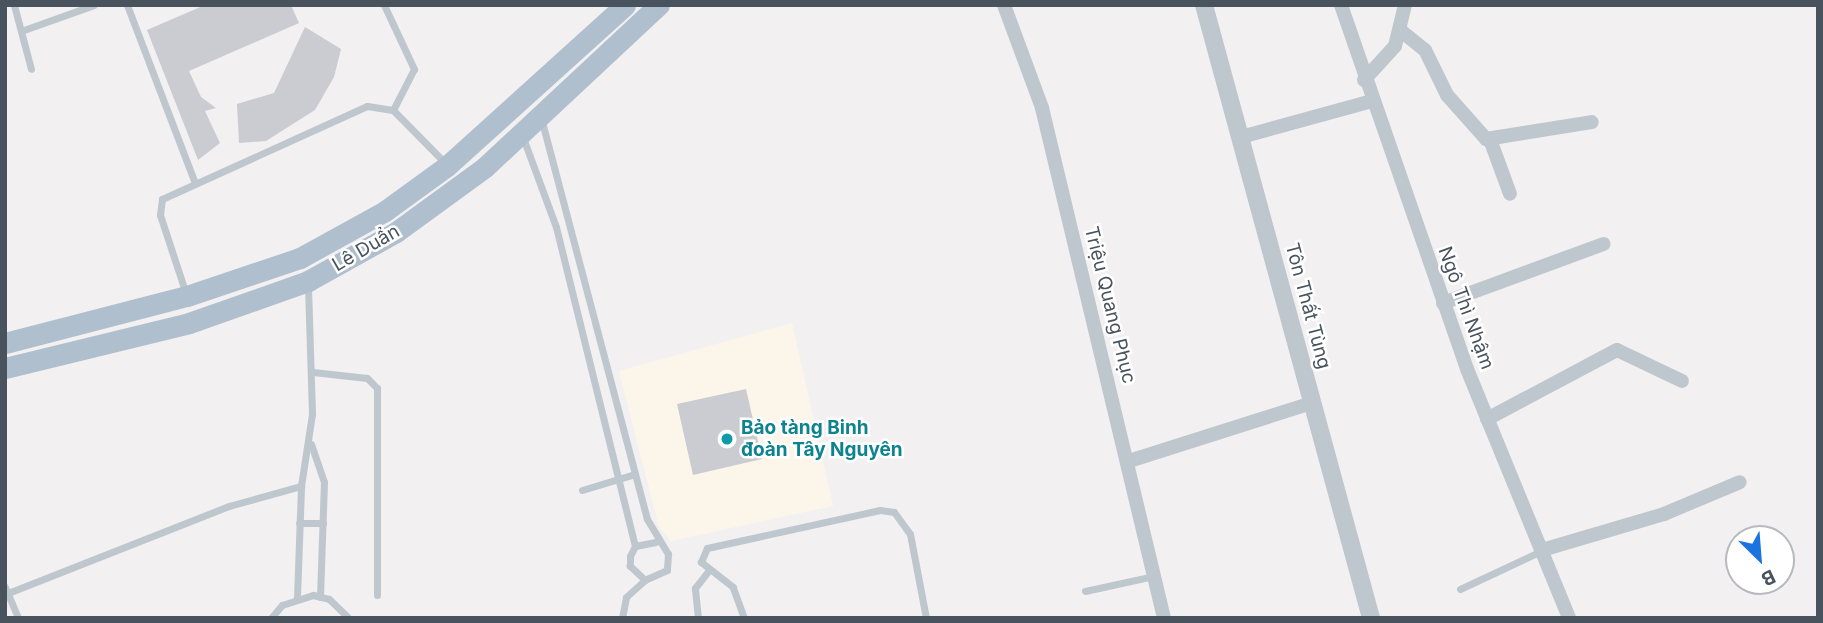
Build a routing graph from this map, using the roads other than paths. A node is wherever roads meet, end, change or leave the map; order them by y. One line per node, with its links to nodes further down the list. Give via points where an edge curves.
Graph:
1 (14, 5): 12 (lane)
2 (94, 5): 12 (lane)
3 (127, 5): 23 (lane)
4 (384, 5): 16 (lane, via 414,69)
5 (659, 5): 17 (main road, Lê Duẩn)
6 (1004, 5): 43 (street, Triệu Quang Phục, via 1042,108)
7 (1204, 5): 20 (street, Tôn Thất Tùng)
8 (1341, 5): 14 (street, Ngô Thì Nhậm)
9 (1405, 5): 11 (street)
10 (623, 6): 22 (main road, Lê Duẩn)
11 (1400, 30): 14 (street); 21 (street, via 1418,41 1454,106)
12 (21, 31): 13 (lane)
13 (31, 69)
14 (1364, 80): 15 (street, Ngô Thì Nhậm)
15 (1372, 101): 20 (street); 33 (street, Ngô Thì Nhậm)
16 (393, 110): 22 (lane); 23 (lane, via 351,111)
17 (540, 112): 19 (main road, Lê Duẩn); 25 (lane)
18 (1592, 122): 21 (street)
19 (521, 131): 26 (lane); 29 (main road, Lê Duẩn, via 485,167 396,232)
20 (1241, 137): 40 (street, Tôn Thất Tùng)
21 (1491, 142): 24 (street)
22 (447, 166): 28 (main road, Lê Duẩn, via 385,211)
23 (195, 183): 32 (lane, via 158,205)
24 (1510, 194)
25 (571, 223): 26 (lane); 30 (lane)
26 (556, 227): 31 (lane)
27 (1603, 244): 33 (street)
28 (300, 258): 29 (main road); 32 (main road, Lê Duẩn)
29 (308, 281): 35 (main road, Lê Duẩn, via 188,323); 36 (lane)
30 (587, 282): 31 (lane); 37 (lane)
31 (570, 285): 38 (lane)
32 (187, 296): 34 (main road, Lê Duẩn)
33 (1443, 303): 41 (street, Ngô Thì Nhậm)
34 (5, 342)
35 (5, 368)
36 (313, 372): 42 (lane); 60 (lane, via 367,378 377,388)
37 (608, 375): 38 (lane); 44 (lane)
38 (593, 380): 45 (lane)
39 (1682, 381): 41 (street, via 1617,350)
40 (1312, 403): 43 (street); 71 (street, Tôn Thất Tùng)
41 (1487, 419): 53 (street, Ngô Thì Nhậm)
42 (311, 443): 47 (lane); 50 (lane, via 324,482)
43 (1129, 461): 55 (street, Triệu Quang Phục)
44 (635, 474): 45 (lane); 51 (lane)
45 (619, 479): 48 (lane); 52 (lane)
46 (1740, 482): 53 (street, via 1664,514)
47 (301, 486): 49 (lane); 58 (lane, via 229,506)
48 (582, 490)
49 (299, 523): 50 (lane); 61 (lane)
50 (323, 523): 62 (lane)
51 (656, 542): 52 (lane); 56 (lane, via 668,554 667,570)
52 (635, 547): 56 (lane, via 630,566)
53 (1542, 550): 57 (lane); 72 (street, Ngô Thì Nhậm)
54 (709, 570): 67 (lane, via 695,589); 68 (lane, via 733,587); 69 (lane, via 700,554 717,544 894,512 910,534)
55 (1154, 575): 59 (lane); 70 (street, Triệu Quang Phục)
56 (645, 580): 66 (lane, via 626,597)
57 (1460, 589)
58 (7, 590): 63 (lane)
59 (1085, 591)
60 (377, 595)
61 (297, 597): 62 (lane); 64 (lane)
62 (320, 597): 65 (lane)
63 (18, 618)
64 (271, 618)
65 (349, 618)
66 (622, 618)
67 (698, 618)
68 (744, 618)
69 (926, 618)
70 (1164, 618)
71 (1371, 618)
72 (1569, 618)

